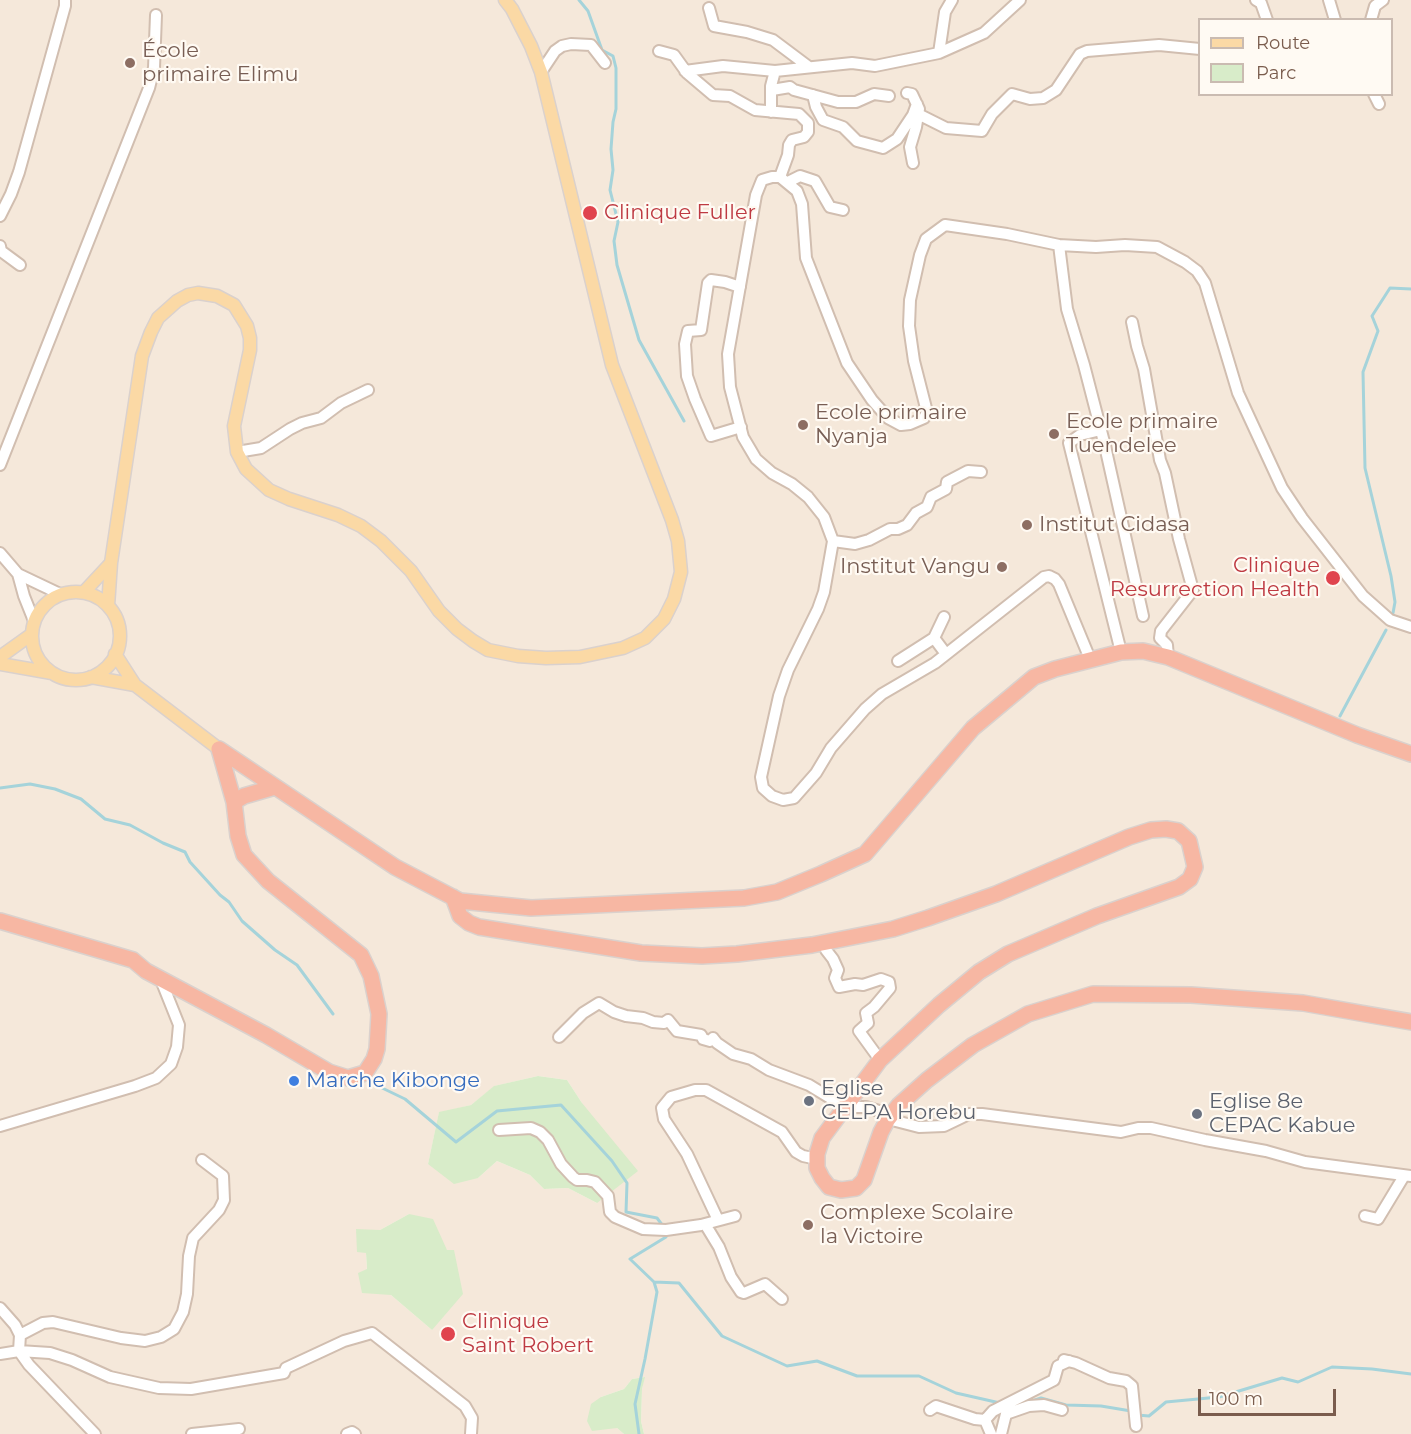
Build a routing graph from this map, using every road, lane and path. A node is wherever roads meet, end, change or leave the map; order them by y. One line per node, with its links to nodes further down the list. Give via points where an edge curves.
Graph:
1 (65, 0): 30 (street, via 19,172)
2 (505, 0): 20 (main road)
3 (952, 0): 15 (street, via 945,12)
4 (1020, 0): 15 (street, via 984,33)
5 (1256, 0): 10 (street)
6 (1329, 0): 11 (street)
7 (1378, 2): 12 (street)
8 (709, 8): 17 (street, via 714,26 773,40)
9 (156, 15): 40 (street, via 154,68 149,88)
10 (1266, 18)
11 (1334, 18)
12 (1372, 18)
13 (1198, 49): 25 (street, via 1159,45 1087,51 1080,54 1056,90 1043,99 1012,94 982,131 946,128)
14 (658, 51): 18 (street, via 674,55)
15 (939, 52): 17 (street, via 875,66 852,63)
16 (605, 63): 20 (street, via 591,45 571,44 555,51)
17 (809, 67): 19 (street)
18 (685, 70): 19 (street, via 723,66); 26 (street, via 713,95 730,96 755,110)
19 (775, 71): 21 (street)
20 (541, 72): 39 (main road, via 612,365 678,541 681,572 664,619 645,638 603,654 546,658 488,650 451,623 411,571 362,526 269,490 246,469)
21 (772, 90): 23 (street, via 790,87); 26 (street)
22 (907, 93): 25 (street, via 912,94)
23 (813, 95): 24 (street, via 838,102 856,102 874,94); 25 (street, via 823,120 843,127 857,141 883,148 897,139)
24 (889, 96)
25 (918, 109): 27 (street, via 910,147)
26 (771, 112): 28 (street, via 799,114 807,123 804,137 789,145)
27 (913, 163)
28 (784, 180): 29 (street, via 800,176 815,181 830,207); 31 (street, via 797,191 802,204 806,258 847,363 872,400 888,418 901,424 924,418 927,412 909,326 910,300 926,239 945,225); 34 (street, via 762,180)
29 (843, 210)
30 (0, 216)
31 (1059, 245): 38 (street, via 1067,309); 52 (street, via 1157,247 1197,271 1205,283 1238,393 1282,488 1363,596 1390,620)
32 (0, 246): 33 (street)
33 (20, 265)
34 (740, 287): 37 (street, via 728,363); 37 (street, via 711,280 708,283 701,330 688,330 685,344 687,376 711,436)
35 (1132, 322): 59 (street, via 1160,460 1193,590 1161,631)
36 (368, 390): 39 (street, via 261,448)
37 (741, 427): 42 (street, via 756,459 808,497 824,517)
38 (1101, 430): 49 (street); 55 (street, via 1080,435 1069,443)
39 (237, 452): 44 (main road, via 234,426 250,350 247,326 234,305 225,300 207,294 188,295 158,318 142,356)
40 (0, 465)
41 (981, 472): 42 (street, via 968,471 947,482 946,489 931,497 927,507 907,525 855,544)
42 (833, 542): 57 (street, via 818,609 778,696 761,777 763,788 783,800 794,798 865,709)
43 (0, 554): 45 (street)
44 (111, 562): 46 (main road); 48 (main road)
45 (18, 574): 47 (street); 51 (street)
46 (84, 592): 47 (main road); 48 (main road)
47 (60, 594): 51 (main road, via 45,605)
48 (108, 606): 56 (main road, via 119,633)
49 (1143, 616)
50 (944, 617): 54 (street)
51 (34, 621): 53 (main road)
52 (1411, 627)
53 (32, 634): 58 (main road); 63 (main road, via 37,656)
54 (934, 638): 57 (street); 61 (street)
55 (1121, 652): 59 (highway, via 1143,651); 60 (highway)
56 (116, 654): 64 (main road); 65 (main road)
57 (946, 654): 60 (street, via 1049,576 1059,584)
58 (0, 657)
59 (1168, 657): 67 (highway)
60 (1090, 659): 70 (highway, via 1034,677 974,728 864,854 777,892 711,901 531,908)
61 (898, 661)
62 (0, 664): 63 (main road)
63 (52, 673): 64 (main road, via 71,679)
64 (92, 677): 65 (main road)
65 (135, 685): 66 (main road)
66 (219, 749): 68 (highway); 69 (highway)
67 (1411, 754)
68 (275, 787): 69 (highway); 70 (highway, via 395,867)
69 (234, 802): 73 (highway, via 241,847 253,866 361,955 371,976 379,1014 374,1059 365,1073 336,1076)
70 (453, 897): 72 (highway, via 460,915 479,927 641,953 737,954)
71 (0, 921): 73 (highway, via 133,960)
72 (826, 942): 76 (street, via 826,950 838,970 835,978 839,987 881,979 889,982 890,988 866,1013 868,1023 859,1031); 76 (highway, via 928,918 1151,830 1178,831 1189,841 1195,867 1190,879 1179,887 1008,954 939,1005)
73 (162, 980): 79 (street, via 179,1025 171,1064 156,1078)
74 (1411, 1022): 78 (highway, via 1303,1003 1191,995 1094,994 1028,1014 973,1044 927,1080)
75 (560, 1037): 77 (street, via 599,1003 626,1016 663,1023 668,1020 677,1031 710,1041 713,1038 733,1054 809,1085)
76 (880, 1060): 77 (highway)
77 (845, 1107): 78 (street, via 866,1107); 81 (highway, via 822,1138)
78 (888, 1119): 81 (highway, via 864,1180 856,1188 829,1187 817,1168); 83 (street, via 932,1128 969,1114 982,1114 1121,1132 1151,1128 1305,1162)
79 (0, 1126)
80 (499, 1130): 87 (street, via 531,1128 540,1132 573,1177 595,1182 608,1196 610,1212 615,1217 655,1230)
81 (817, 1159): 86 (street, via 796,1152 782,1132 706,1090 671,1097 662,1108 664,1119 687,1155)
82 (202, 1160): 90 (street, via 223,1176 224,1200 193,1238 187,1294 174,1329 146,1341 52,1322)
83 (1408, 1176): 85 (street, via 1378,1219)
84 (735, 1216): 86 (street)
85 (1365, 1216)
86 (718, 1220): 87 (street)
87 (705, 1224): 88 (street, via 741,1292 765,1284)
88 (782, 1299)
89 (0, 1308): 90 (street)
90 (20, 1335): 91 (street)
91 (19, 1351): 92 (street); 98 (street); 102 (street, via 50,1353 139,1384 191,1389 284,1373 286,1368 344,1341 372,1333 465,1406 472,1418)
92 (0, 1354)
93 (930, 1410): 95 (street, via 936,1406)
94 (1062, 1410): 104 (street, via 1029,1406 1006,1414)
95 (985, 1420): 96 (street, via 993,1411 1054,1380 1063,1360 1126,1381 1133,1387); 103 (street)
96 (1136, 1426)
97 (239, 1429): 99 (street)
98 (95, 1434)
99 (192, 1434)
100 (347, 1434): 101 (street)
101 (355, 1434)
102 (471, 1434)
103 (991, 1434)
104 (1001, 1434)

